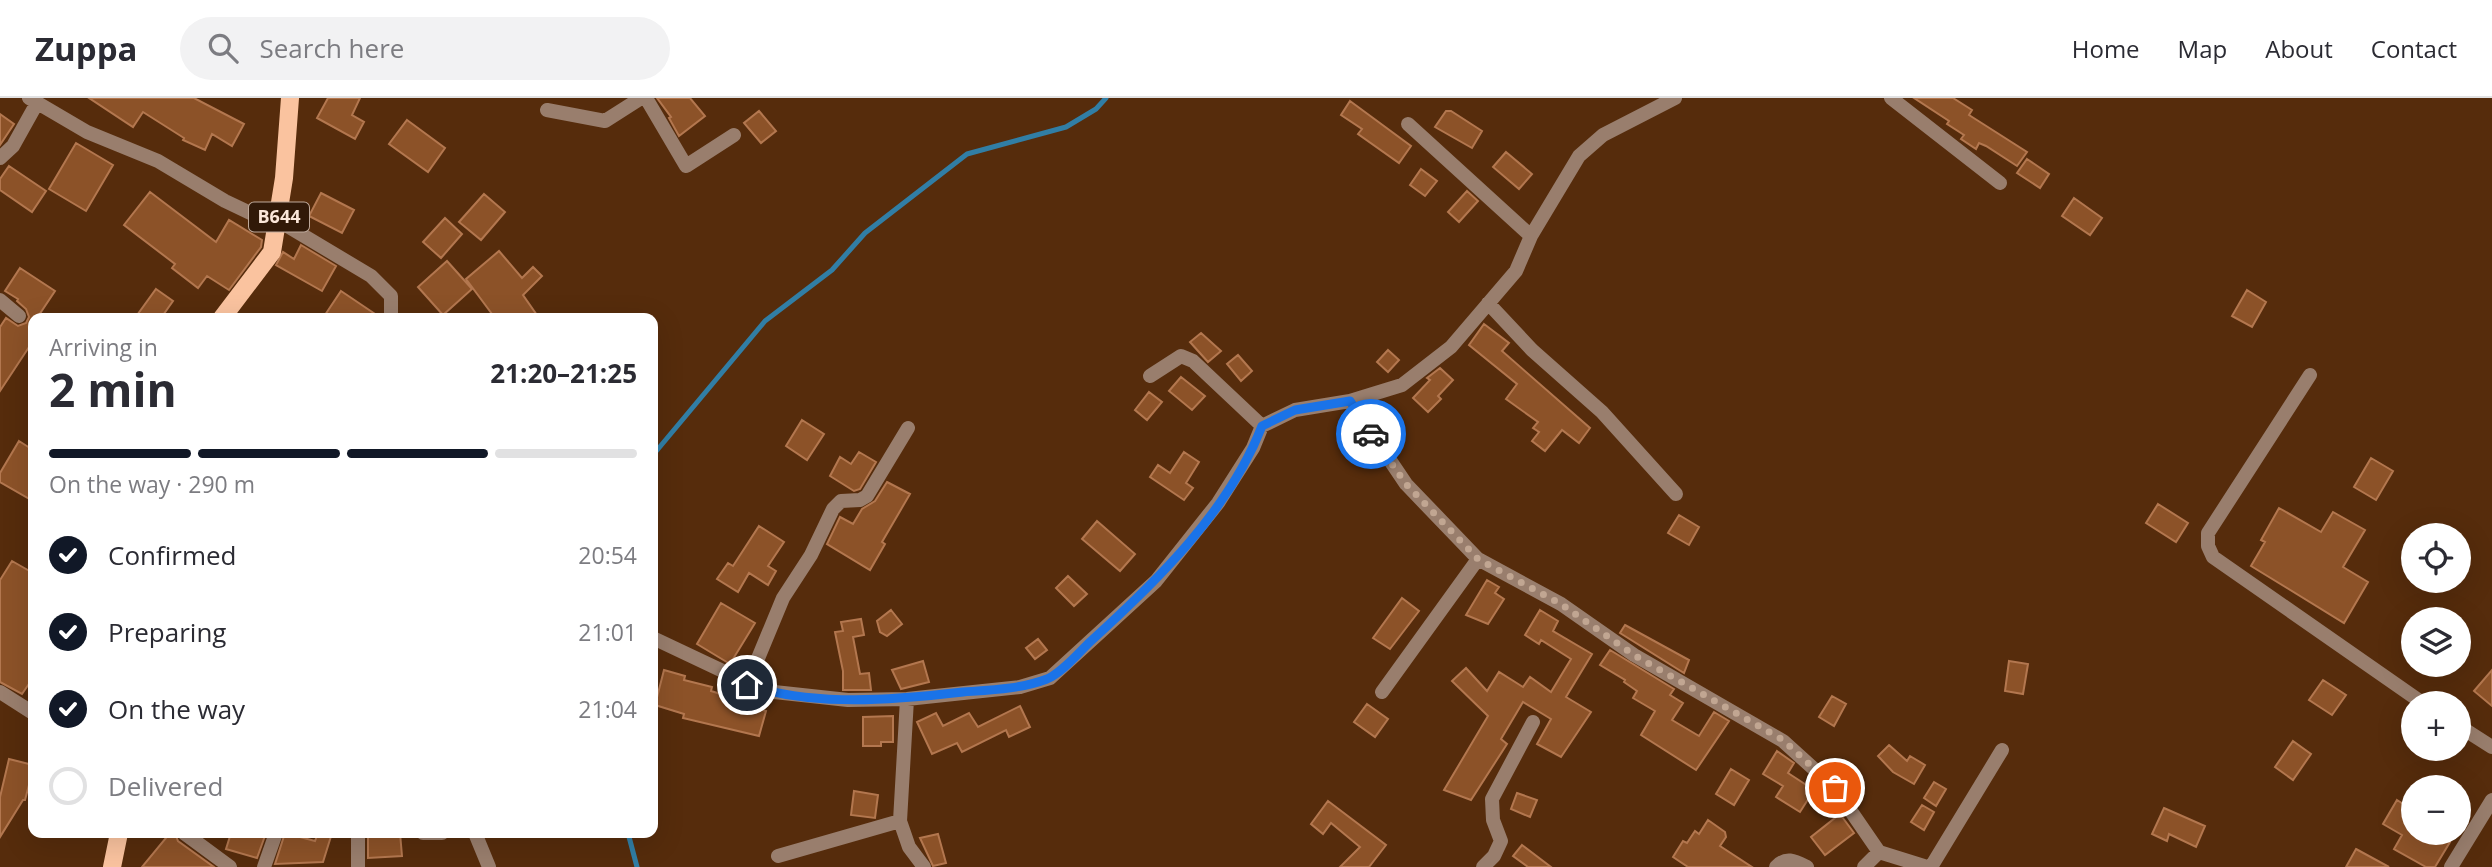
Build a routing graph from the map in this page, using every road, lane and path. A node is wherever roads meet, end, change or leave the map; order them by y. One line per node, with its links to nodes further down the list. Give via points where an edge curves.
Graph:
1 (290, 98): 11 (main road, B644)
2 (644, 98): 6 (street, via 605,121); 8 (street, via 686,166)
3 (1675, 98): 12 (street, via 1603,135 1579,156)
4 (1891, 98): 10 (street)
5 (33, 100): 9 (street, via 13,146); 11 (street, via 86,132 158,161 225,201)
6 (547, 110)
7 (1408, 124): 12 (street)
8 (734, 135)
9 (0, 158)
10 (2000, 183)
11 (279, 221): 15 (main road, B644, via 272,252); 16 (street, via 371,276 391,296)
12 (1531, 236): 14 (street, via 1516,271)
13 (0, 300): 17 (street)
14 (1488, 303): 20 (street, via 1451,347 1402,385); 23 (street, via 1532,350 1602,412)
15 (226, 313)
16 (391, 313)
17 (19, 316)
18 (2310, 375): 27 (street, via 2208,533 2208,546 2213,557 2249,585)
19 (1150, 376): 21 (street, via 1181,356 1193,361)
20 (1350, 401): 21 (street, via 1295,410); 24 (street, via 1406,484)
21 (1262, 426): 30 (street, via 1218,503 1156,581 1050,678 1020,687)
22 (908, 428): 26 (street, via 867,496 841,501 833,509 783,598)
23 (1676, 494)
24 (1478, 559): 29 (street); 43 (street, via 1561,604 1634,655 1783,740 1835,788)
25 (658, 640): 26 (street)
26 (747, 685): 30 (street, via 848,700)
27 (2406, 691)
28 (0, 692): 31 (street)
29 (1382, 692)
30 (907, 699): 37 (street)
31 (28, 710)
32 (1533, 722): 51 (street, via 1492,799 1501,841)
33 (2471, 734): 34 (street)
34 (2492, 747)
35 (2002, 750): 55 (street)
36 (2492, 800): 56 (street)
37 (900, 821): 44 (street); 50 (street, via 909,847)
38 (118, 838): 45 (main road)
39 (191, 838): 46 (street)
40 (274, 838): 47 (street)
41 (358, 838): 48 (street)
42 (477, 838): 49 (street)
43 (1879, 852): 54 (street); 55 (street)
44 (778, 856)
45 (112, 867)
46 (230, 867)
47 (264, 867)
48 (358, 867)
49 (489, 867)
50 (923, 867)
51 (1483, 867)
52 (1776, 867): 53 (street, via 1792,860)
53 (1807, 867)
54 (1864, 867)
55 (1929, 867)
56 (2451, 867)

